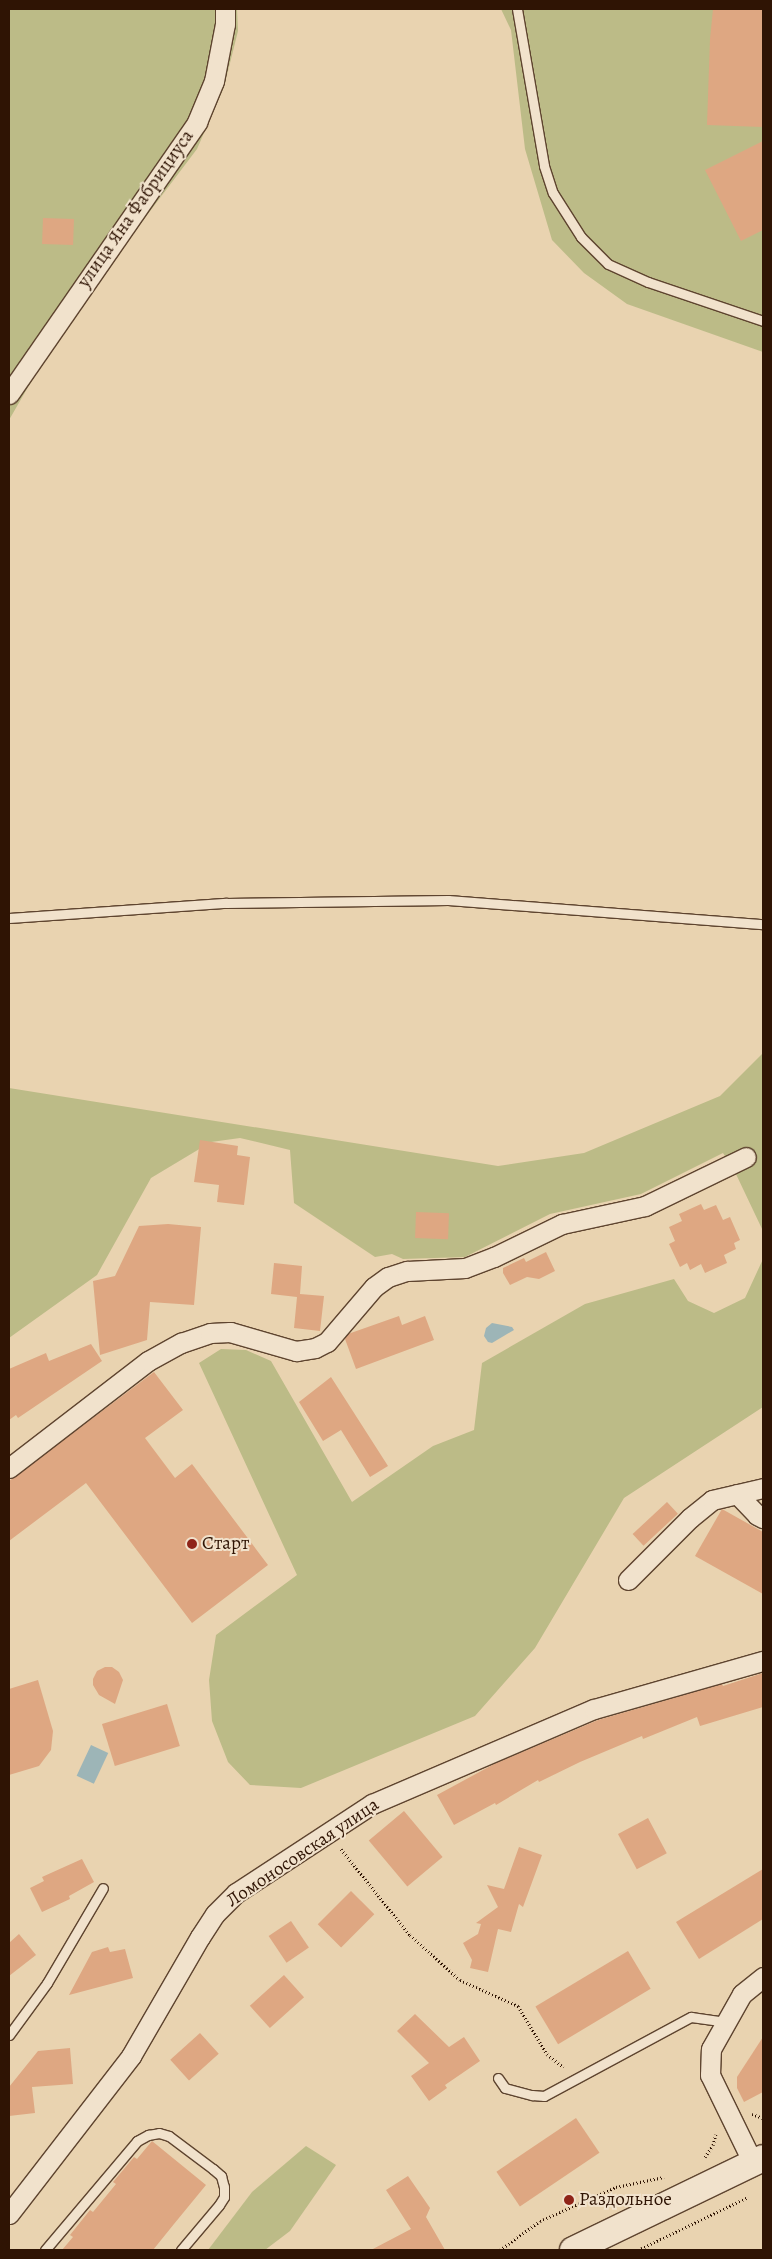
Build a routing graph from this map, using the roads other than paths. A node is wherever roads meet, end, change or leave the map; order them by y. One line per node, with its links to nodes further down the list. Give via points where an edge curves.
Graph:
1 (225, 9): 4 (street, улица Яна Фабрициуса, via 214,80 197,122)
2 (516, 9): 3 (lane, via 544,166 553,193 581,237 608,264 648,282)
3 (763, 321)
4 (9, 394)
5 (9, 918): 6 (lane, via 226,904 448,900)
6 (763, 924)
7 (746, 1158): 8 (street, via 645,1206 562,1224 465,1268 407,1271 388,1278 374,1286 332,1337 315,1348 296,1351 230,1332 181,1343 148,1361)
8 (9, 1468)
9 (763, 1488): 10 (street)
10 (737, 1494): 11 (street); 12 (street, via 712,1500)
11 (763, 1518)
12 (628, 1580)
13 (763, 1661): 20 (street, Ломоносовская улица, via 594,1709 372,1804 236,1893 215,1914 131,2056)
14 (103, 1888): 17 (lane, via 47,1983)
15 (763, 1977): 16 (street, via 742,1994)
16 (726, 2022): 18 (lane, via 691,2017 544,2096 504,2088); 19 (street, via 711,2049 710,2075)
17 (9, 2035)
18 (498, 2078)
19 (758, 2160): 23 (main road)
20 (9, 2214)
21 (45, 2250): 22 (lane, via 137,2141 159,2133 169,2136 213,2169 224,2187 219,2205)
22 (181, 2250)
23 (574, 2250)

